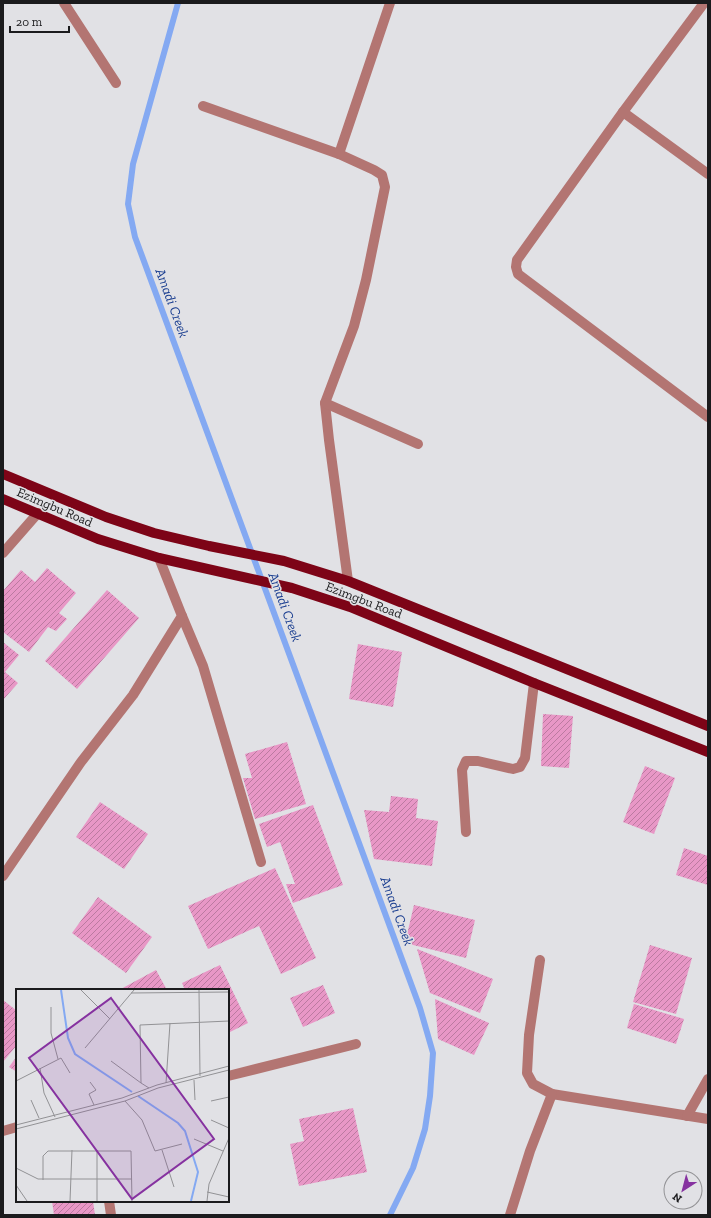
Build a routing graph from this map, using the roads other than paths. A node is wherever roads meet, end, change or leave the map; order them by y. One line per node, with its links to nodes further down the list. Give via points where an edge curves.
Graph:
1 (64, 3): 4 (street)
2 (390, 3): 7 (street)
3 (704, 3): 6 (street)
4 (116, 83)
5 (203, 106): 7 (street)
6 (623, 112): 8 (street); 10 (street, via 518,260 516,267 518,274)
7 (339, 154): 9 (street, via 382,175 385,187 354,326)
8 (708, 174)
9 (325, 403): 11 (street); 17 (street)
10 (708, 416)
11 (418, 444)
12 (3, 474): 17 (main road, Ezimgbu Road, via 106,517 154,533 284,561)
13 (3, 499): 14 (main road, Ezimgbu Road)
14 (38, 513): 15 (street); 16 (main road, Ezimgbu Road, via 98,539)
15 (3, 553)
16 (159, 558): 18 (street); 19 (main road, Ezimgbu Road, via 292,588 350,607)
17 (348, 581): 20 (main road, Ezimgbu Road)
18 (182, 616): 23 (street, via 203,666); 24 (street, via 133,695 81,762)
19 (534, 683): 21 (main road, Ezimgbu Road); 22 (street, via 525,758 520,767 513,769 478,761 466,761 462,770)
20 (708, 726)
21 (708, 752)
22 (466, 832)
23 (261, 862)
24 (3, 876)
25 (540, 960): 29 (street, via 529,1035 527,1073 533,1084)
26 (356, 1044): 27 (street)
27 (229, 1076)
28 (708, 1079): 30 (street)
29 (552, 1094): 30 (street); 36 (street, via 530,1151)
30 (688, 1116): 31 (street)
31 (708, 1119)
32 (16, 1127): 33 (street)
33 (3, 1131)
34 (109, 1202): 35 (street)
35 (111, 1215)
36 (510, 1215)

